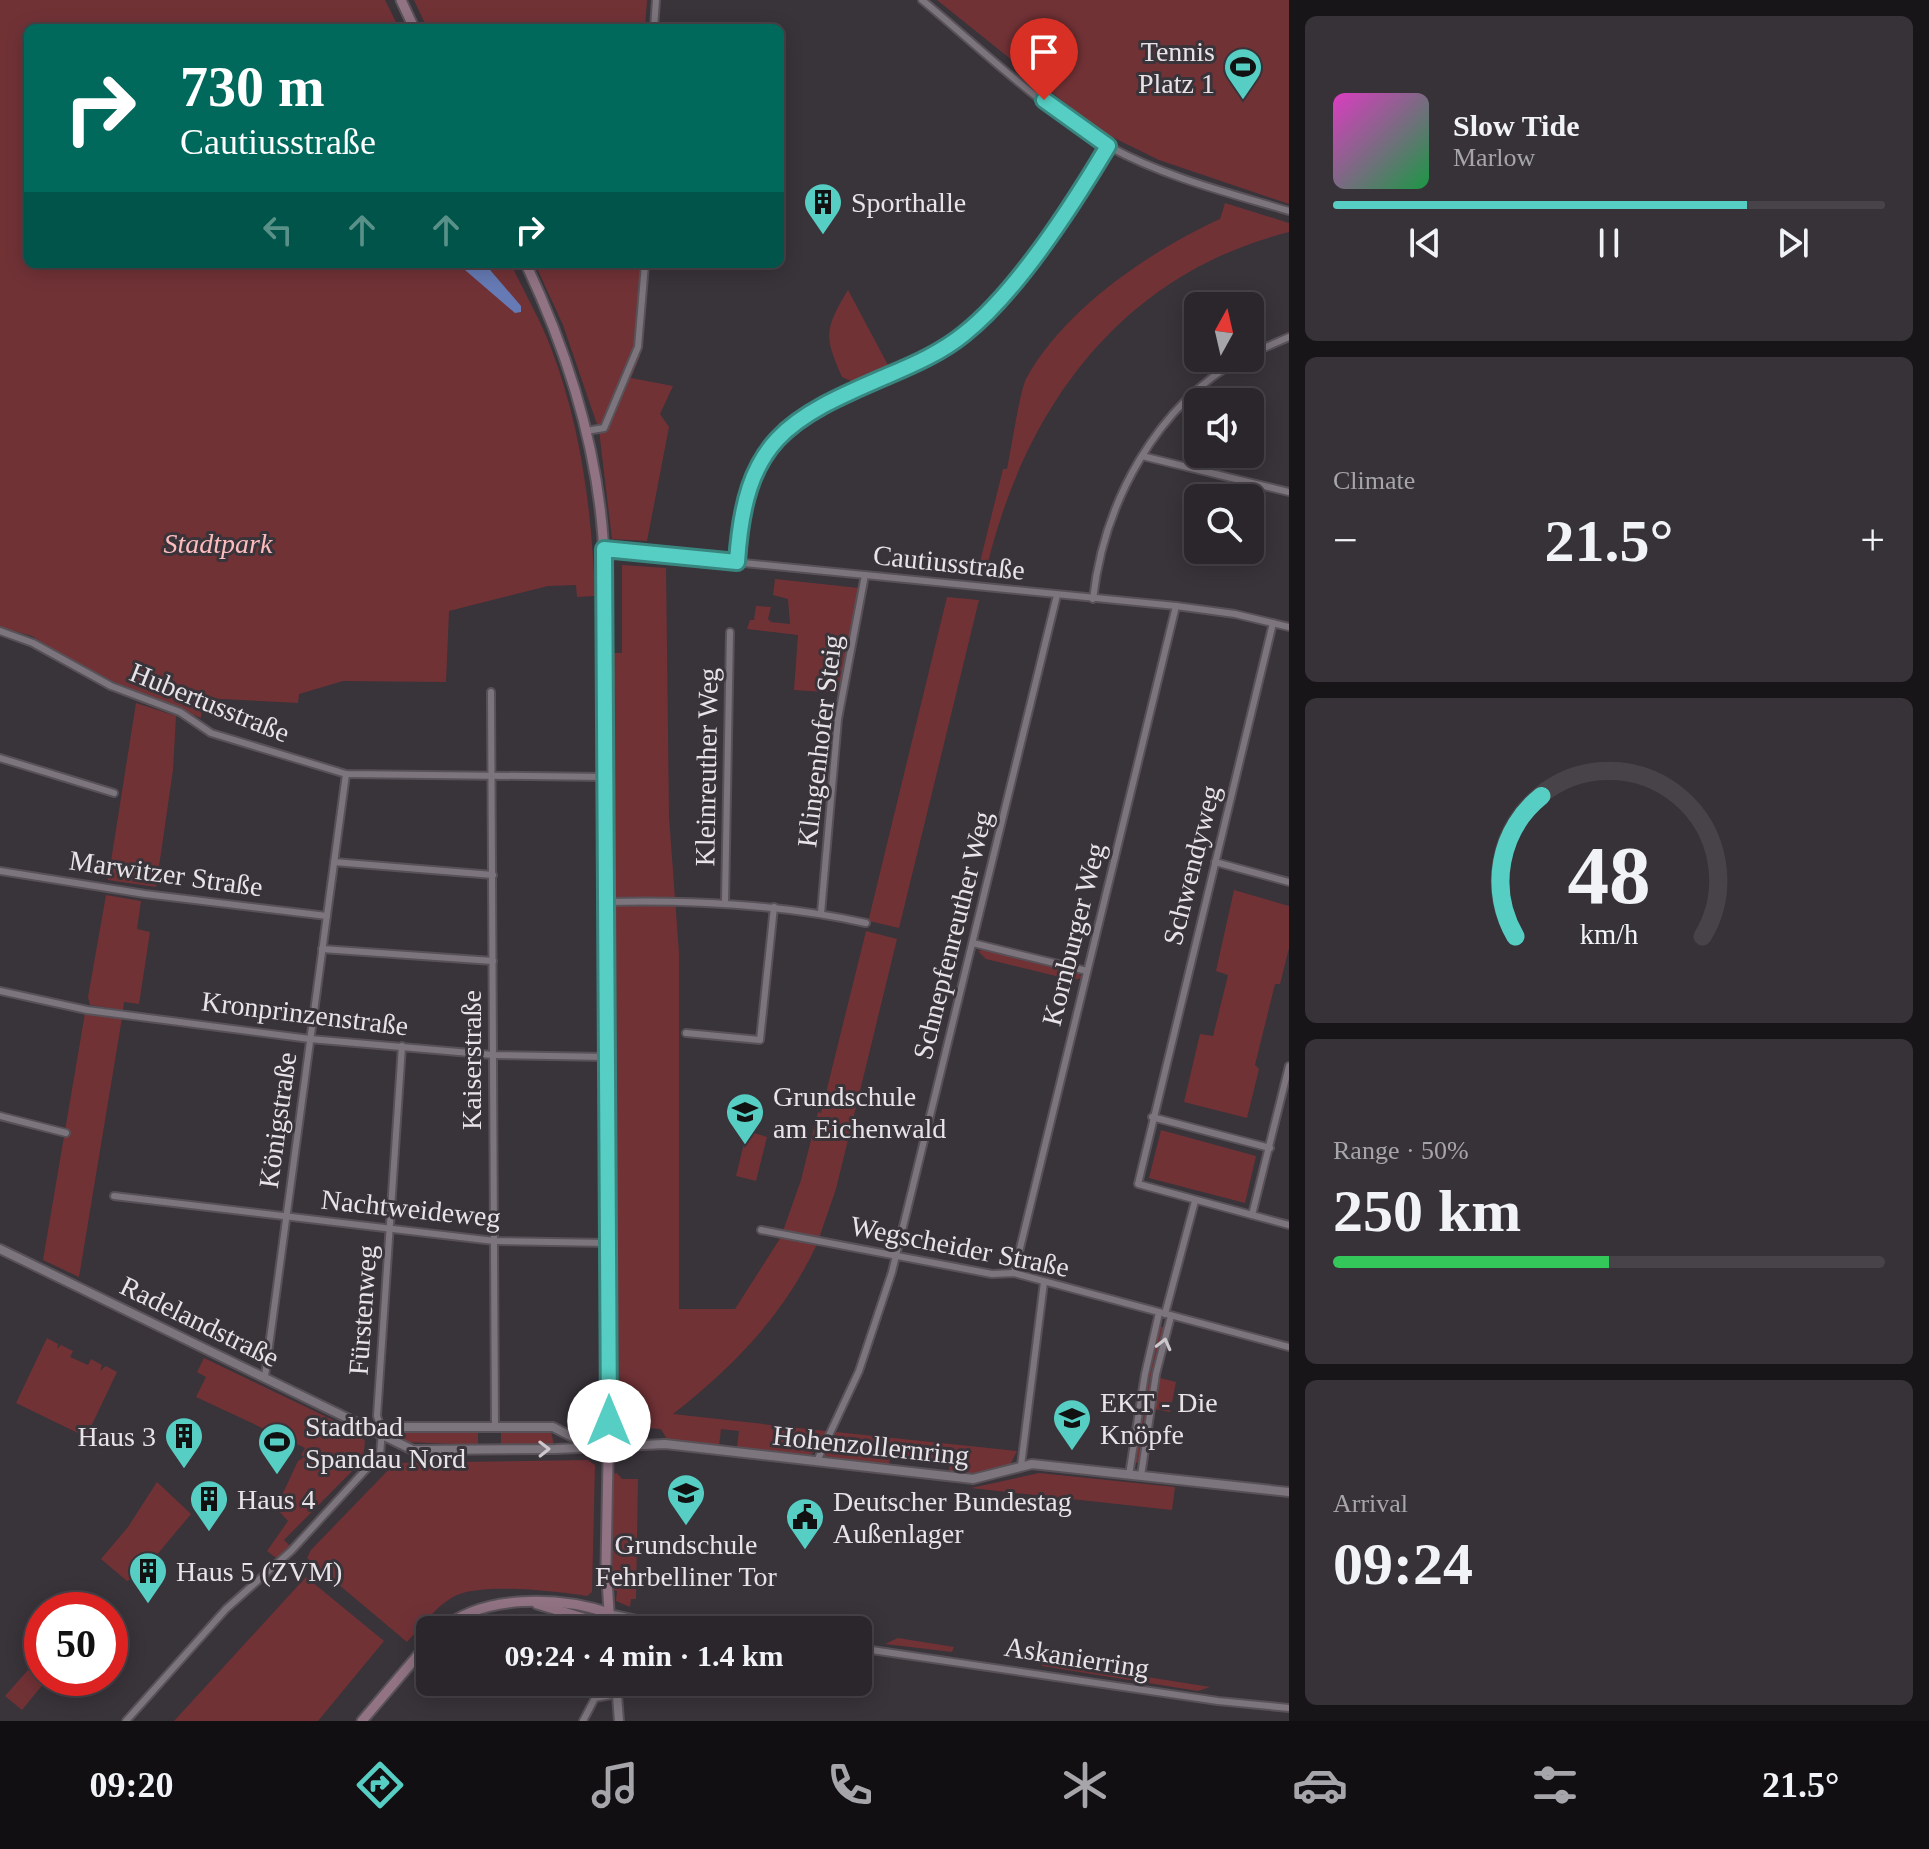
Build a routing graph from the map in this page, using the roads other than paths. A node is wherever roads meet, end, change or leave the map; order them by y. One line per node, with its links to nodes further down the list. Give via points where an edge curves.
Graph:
1 (401, 0): 4 (main road)
2 (656, 0): 5 (street)
3 (922, 0): 6 (street)
4 (412, 24)
5 (654, 24)
6 (1108, 146): 7 (street); 17 (street, via 1030,260 964,335 923,360 808,411 782,433 753,478)
7 (1289, 211)
8 (528, 268): 13 (main road, via 565,349)
9 (645, 268): 13 (street, via 635,356 604,428)
10 (1289, 337): 11 (street)
11 (1264, 348)
12 (1223, 372): 14 (street, via 1188,397)
13 (586, 431): 16 (main road)
14 (1142, 456): 15 (street); 20 (street, via 1109,523)
15 (1289, 492)
16 (604, 549): 17 (street, Cautiusstraße); 30 (main road)
17 (737, 562): 18 (street, Cautiusstraße)
18 (865, 575): 19 (street, Cautiusstraße); 40 (street, Klingenhofer Steig, via 838,719)
19 (1057, 595): 20 (street, Cautiusstraße); 43 (street, Schnepfenreuther Weg)
20 (1093, 599): 21 (street, Cautiusstraße)
21 (1176, 606): 22 (street, Cautiusstraße); 46 (street, Kornburger Weg)
22 (1273, 623): 23 (street, Cautiusstraße); 33 (street, Schwendyweg)
23 (1289, 627)
24 (0, 631): 28 (street, Hubertusstraße, via 111,686 180,712 211,733)
25 (730, 632): 38 (street, Kleinreuther Weg)
26 (491, 692): 29 (street, Kaiserstraße)
27 (0, 758): 31 (street)
28 (346, 774): 29 (street, Hubertusstraße); 32 (street, Königstraße)
29 (492, 775): 30 (street, Hubertusstraße); 35 (street, Kaiserstraße)
30 (606, 777): 37 (main road)
31 (114, 793)
32 (334, 862): 35 (street); 41 (street, Königstraße)
33 (1215, 862): 36 (street); 55 (street, Schwendyweg)
34 (0, 871): 41 (street, Marwitzer Straße)
35 (493, 875): 45 (street, Kaiserstraße)
36 (1289, 882)
37 (606, 902): 38 (street); 52 (main road)
38 (725, 902): 39 (street)
39 (774, 907): 40 (street); 48 (street, via 760,1040)
40 (821, 913): 42 (street)
41 (327, 916): 44 (street, Königstraße)
42 (866, 923)
43 (973, 943): 46 (street); 68 (street, Schnepfenreuther Weg)
44 (322, 949): 45 (street); 49 (street, Königstraße)
45 (493, 961): 51 (street, Kaiserstraße)
46 (1087, 971): 69 (street, Kornburger Weg)
47 (0, 991): 49 (street, Kronprinzenstraße, via 87,1010)
48 (686, 1033)
49 (310, 1039): 50 (street, Kronprinzenstraße); 61 (street, Königstraße)
50 (402, 1046): 51 (street, Kronprinzenstraße); 63 (street, Fürstenweg)
51 (493, 1055): 52 (street, Kronprinzenstraße); 65 (street, Kaiserstraße)
52 (607, 1057): 66 (main road)
53 (1289, 1066): 57 (street)
54 (0, 1116): 56 (street)
55 (1152, 1117): 57 (street); 59 (street, Schwendyweg, via 1138,1184)
56 (66, 1133)
57 (1270, 1148): 60 (street)
58 (114, 1196): 61 (street, Nachtweideweg)
59 (1195, 1201): 60 (street); 71 (street)
60 (1252, 1215): 62 (street)
61 (287, 1217): 63 (street, Nachtweideweg); 73 (street, Königstraße)
62 (1289, 1225)
63 (389, 1229): 65 (street, Nachtweideweg); 75 (street, Fürstenweg, via 377,1416)
64 (761, 1230): 68 (street, Wegscheider Straße)
65 (494, 1241): 66 (street, Nachtweideweg); 74 (street, Kaiserstraße)
66 (608, 1243): 76 (main road)
67 (0, 1249): 73 (street, Radelandstraße)
68 (897, 1256): 69 (street, Wegscheider Straße, via 992,1274); 78 (street, Schnepfenreuther Weg, via 873,1335)
69 (1014, 1273): 70 (street, Wegscheider Straße)
70 (1044, 1282): 71 (street, Wegscheider Straße); 79 (street)
71 (1165, 1314): 72 (street, Wegscheider Straße); 80 (street, via 1145,1374); 81 (street, one-way to 71)
72 (1289, 1347)
73 (265, 1376): 75 (street, Radelandstraße)
74 (495, 1427): 75 (street, via 401,1427); 77 (street, via 553,1427)
75 (382, 1432): 77 (street, Hohenzollernring, one-way to 77, via 413,1450); 94 (street, via 380,1454 291,1551 226,1609)
76 (609, 1445): 77 (street, Hohenzollernring); 78 (street, Hohenzollernring, via 665,1444); 84 (main road)
77 (590, 1446)
78 (817, 1461): 79 (street, Hohenzollernring, via 973,1479)
79 (1021, 1466): 80 (street, Hohenzollernring)
80 (1129, 1475): 81 (street, Hohenzollernring)
81 (1141, 1476): 82 (street, Hohenzollernring)
82 (1289, 1492)
83 (537, 1604): 84 (main road, via 578,1604); 85 (main road, via 481,1608); 86 (main road)
84 (609, 1613): 87 (main road); 88 (street)
85 (466, 1616)
86 (574, 1616)
87 (609, 1616)
88 (623, 1616)
89 (872, 1650): 93 (street, Askanierring)
90 (416, 1657): 95 (main road)
91 (606, 1696): 96 (street, via 595,1698)
92 (617, 1696): 97 (street)
93 (1289, 1708)
94 (126, 1721)
95 (362, 1721)
96 (583, 1721)
97 (619, 1721)

